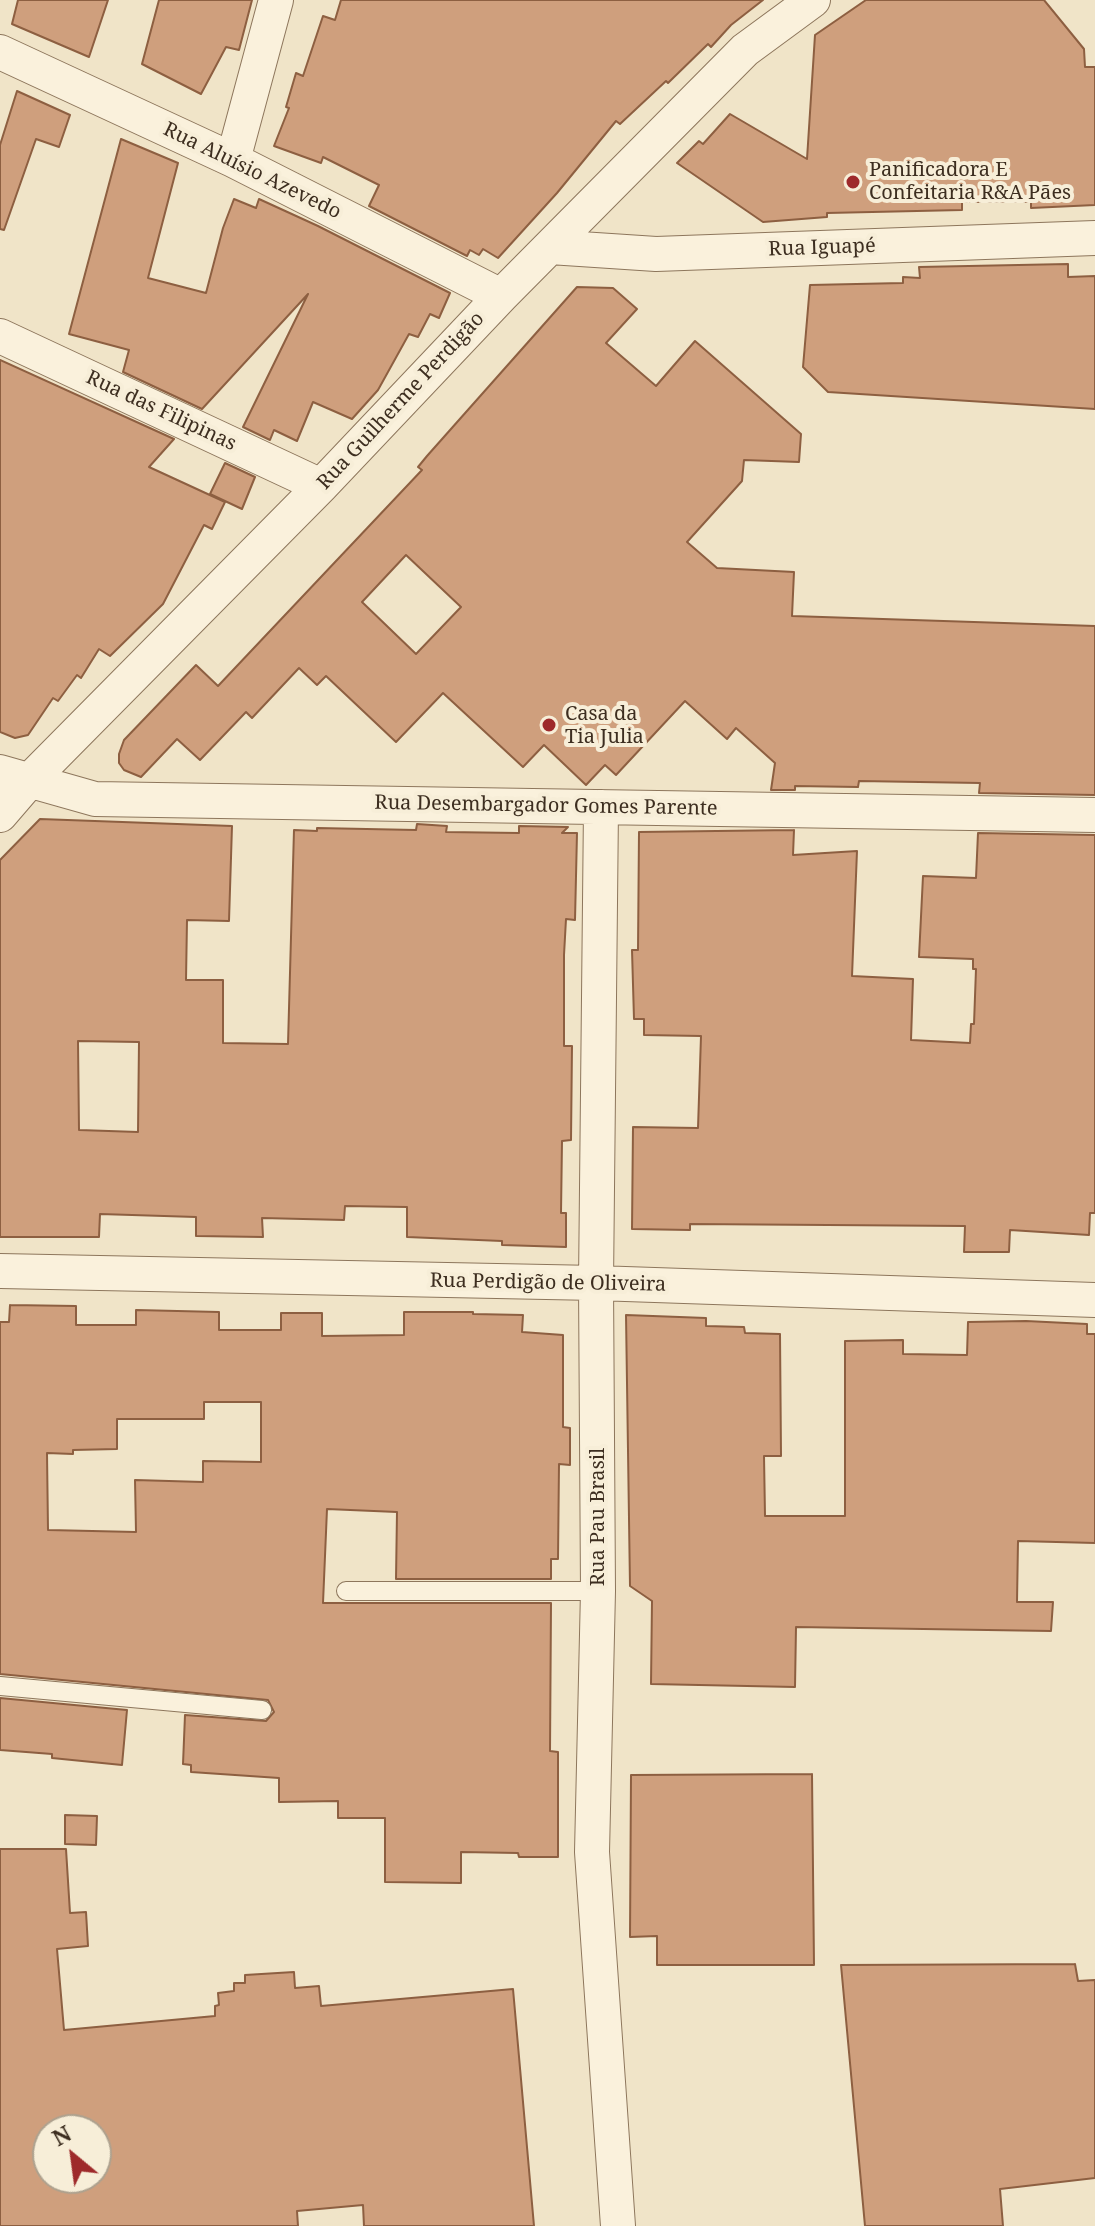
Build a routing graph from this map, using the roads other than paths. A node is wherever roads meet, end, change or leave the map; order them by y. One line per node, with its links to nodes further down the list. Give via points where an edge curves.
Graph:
1 (276, 0): 4 (street)
2 (813, 0): 6 (street, Rua Guilherme Perdigão, via 745,50)
3 (0, 52): 4 (street, Rua Aluísio Azevedo)
4 (233, 160): 7 (street, Rua Aluísio Azevedo)
5 (1095, 238): 6 (street, Rua Iguapé, via 656,254)
6 (550, 247): 7 (street, Rua Guilherme Perdigão)
7 (501, 296): 9 (street, Rua Guilherme Perdigão)
8 (0, 336): 9 (street, Rua das Filipinas)
9 (321, 486): 10 (street, Rua Guilherme Perdigão)
10 (15, 776): 11 (street, Rua Desembargador Gomes Parente, via 95,799); 12 (street, Rua Guilherme Perdigão)
11 (601, 807): 13 (street, Rua Desembargador Gomes Parente); 15 (street, Rua Pau Brasil)
12 (0, 815)
13 (1095, 815)
14 (0, 1271): 15 (street, Rua Perdigão de Oliveira)
15 (596, 1283): 16 (street, Rua Perdigão de Oliveira); 18 (street, Rua Pau Brasil)
16 (1095, 1300)
17 (346, 1591): 18 (lane)
18 (598, 1591): 21 (street, Rua Pau Brasil, via 592,1852)
19 (0, 1686): 20 (lane)
20 (262, 1710)
21 (618, 2226)

